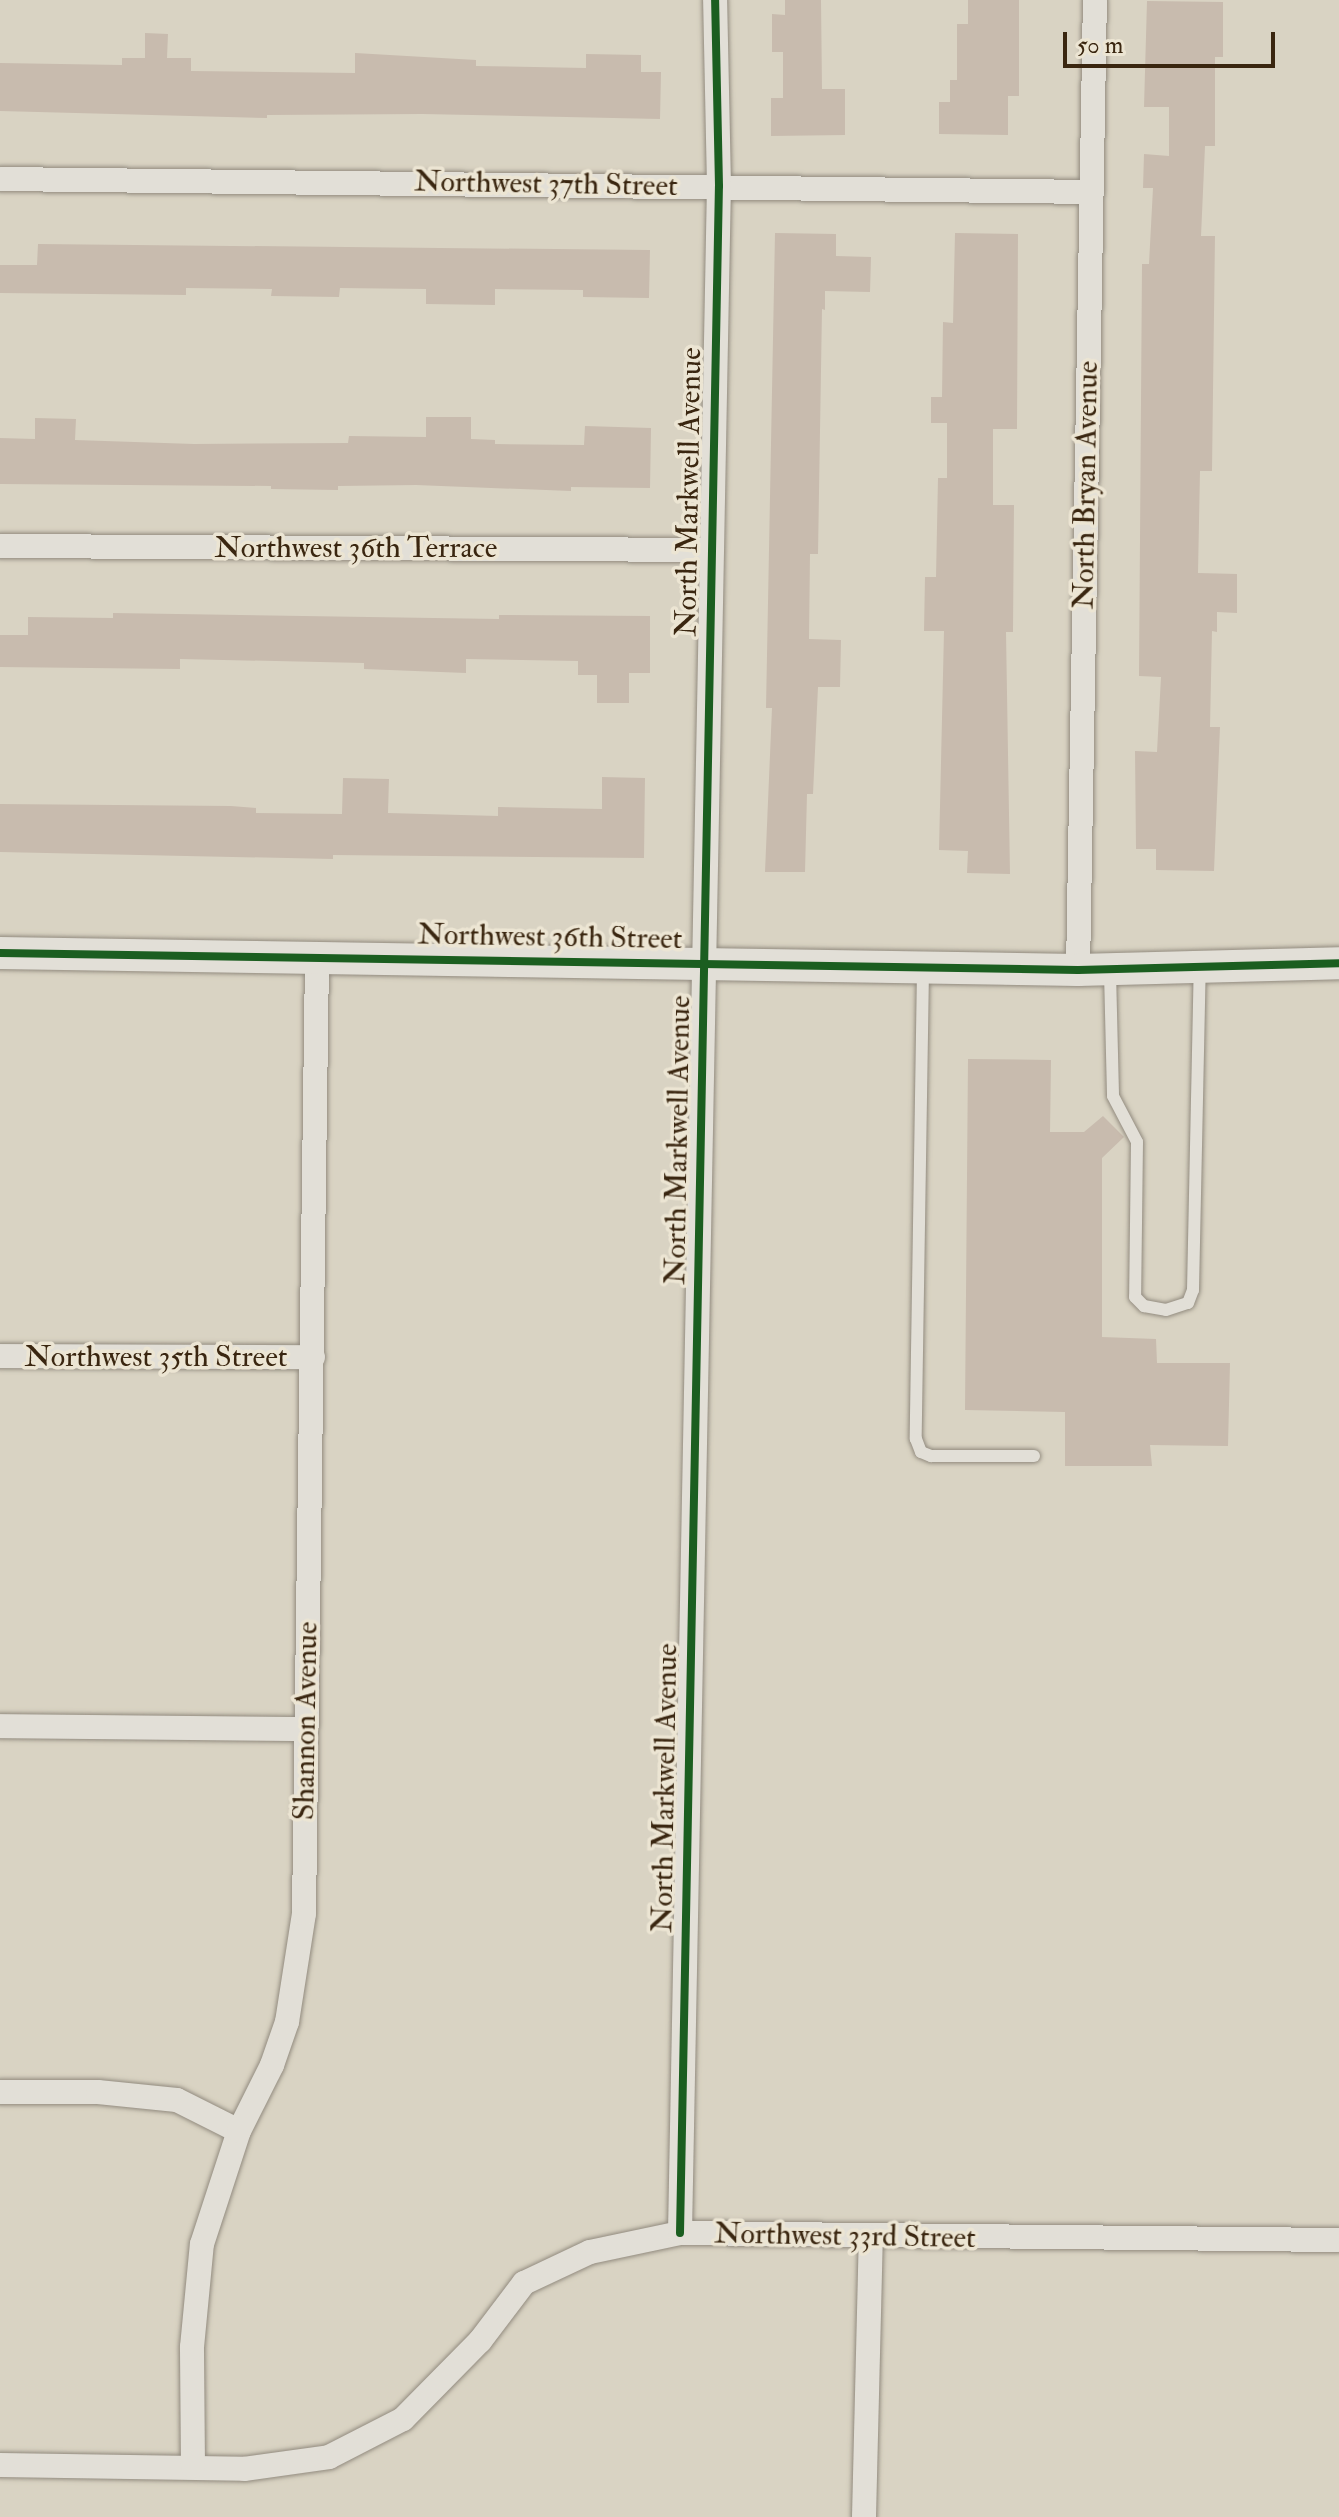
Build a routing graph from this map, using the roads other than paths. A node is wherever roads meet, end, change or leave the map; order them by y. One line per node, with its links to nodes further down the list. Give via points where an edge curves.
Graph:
1 (715, 0): 4 (street, North Markwell Avenue)
2 (1095, 0): 5 (street, North Bryan Avenue)
3 (0, 179): 4 (street, Northwest 37th Street)
4 (719, 186): 5 (street, Northwest 37th Street); 7 (street, North Markwell Avenue)
5 (1091, 192): 15 (street, North Bryan Avenue)
6 (0, 546): 7 (street, Northwest 36th Terrace)
7 (712, 550): 11 (street, North Markwell Avenue)
8 (0, 953): 9 (street, Northwest 36th Street)
9 (317, 957): 11 (street, Northwest 36th Street); 17 (street, Shannon Avenue)
10 (1339, 963): 12 (street, Northwest 36th Street)
11 (705, 964): 13 (street, Northwest 36th Street); 23 (street, North Markwell Avenue)
12 (1200, 966): 14 (street, Northwest 36th Street); 14 (lane, via 1193,1290 1188,1303 1166,1310 1144,1306 1135,1297 1137,1142 1113,1096)
13 (923, 967): 15 (street, Northwest 36th Street); 18 (lane, via 916,1439 921,1452 931,1456)
14 (1110, 969): 15 (street, Northwest 36th Street)
15 (1078, 970)
16 (0, 1356): 17 (street, Northwest 35th Street)
17 (313, 1357): 20 (street, Shannon Avenue)
18 (1034, 1456)
19 (0, 1726): 20 (street)
20 (305, 1729): 22 (street, Shannon Avenue, via 304,1913 297,1978 272,2065)
21 (0, 2092): 22 (street, via 98,2092 177,2100)
22 (239, 2131): 27 (street, Shannon Avenue, via 200,2260 192,2347)
23 (680, 2233): 24 (street, Northwest 33rd Street); 27 (street, Northwest 33rd Street, via 590,2252 524,2283 480,2341 403,2419 329,2457 244,2469)
24 (871, 2237): 25 (street, Northwest 33rd Street); 28 (street)
25 (1339, 2240)
26 (0, 2465): 27 (street, Northwest 33rd Street)
27 (193, 2466)
28 (864, 2517)

